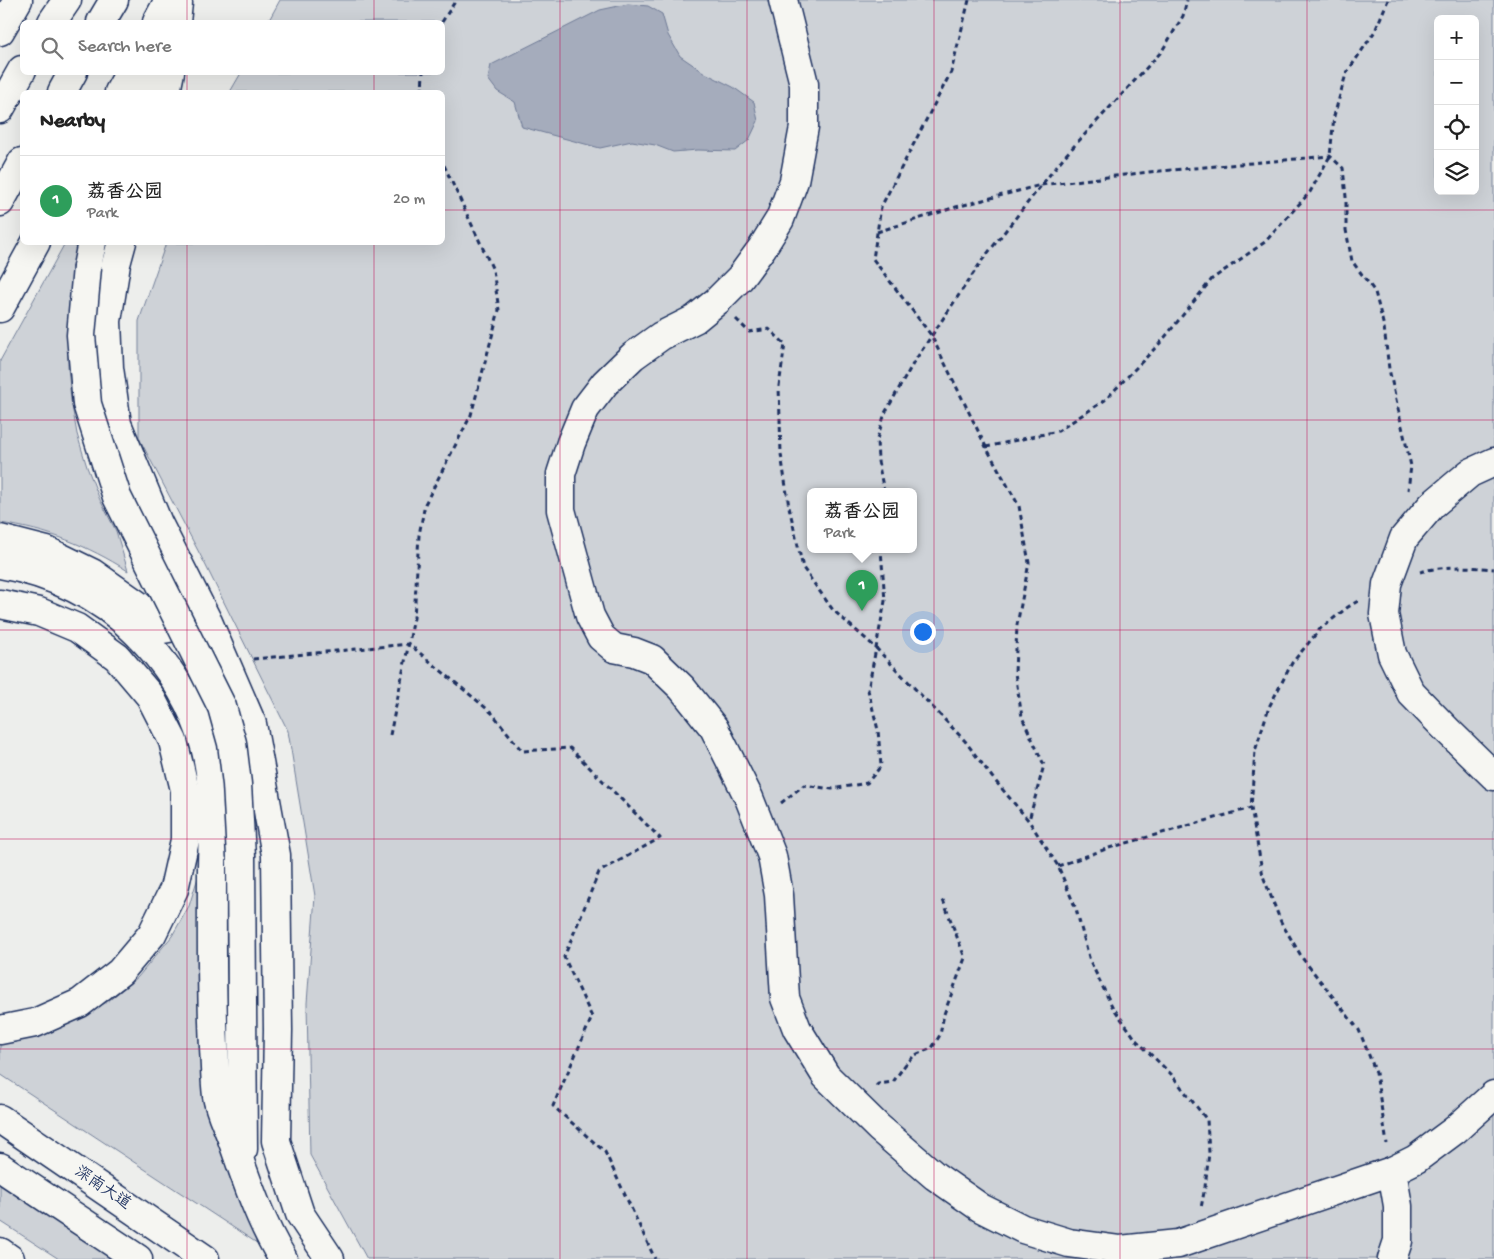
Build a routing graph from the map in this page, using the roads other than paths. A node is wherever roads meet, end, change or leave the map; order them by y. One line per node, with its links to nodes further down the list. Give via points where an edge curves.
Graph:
1 (18, 0): 9 (main road)
2 (67, 0): 6 (main road)
3 (114, 0): 7 (main road)
4 (783, 0): 37 (main road, via 804,84 804,128 794,181 780,219 740,278 695,319 661,336 633,356 584,409 561,474 561,510 590,616 600,637 614,648 652,659 682,688 714,728 749,798 772,856 779,895 785,998 797,1029 826,1076 935,1176 982,1208 1023,1229 1069,1243 1120,1250 1178,1244)
5 (174, 10): 8 (main road)
6 (53, 20)
7 (102, 20)
8 (160, 20)
9 (0, 31)
10 (20, 74): 19 (main road)
11 (71, 75): 15 (main road)
12 (128, 75): 16 (main road)
13 (149, 75): 17 (main road)
14 (169, 75): 18 (main road)
15 (63, 90)
16 (119, 90)
17 (143, 90)
18 (166, 90)
19 (0, 109)
20 (20, 166): 21 (main road)
21 (0, 202)
22 (34, 245): 25 (main road)
23 (121, 245): 30 (main road, via 107,321 109,368 118,424 158,523)
24 (90, 255): 36 (main road, bridge, via 81,335 87,404 117,497 222,707 232,743 238,784 241,857)
25 (0, 308)
26 (1494, 462): 31 (main road, via 1470,473 1432,505 1404,538 1387,584 1384,614 1392,654 1411,693)
27 (0, 539): 30 (main road, via 47,551 92,573 139,606 162,629)
28 (0, 564): 36 (main road, via 46,575 86,594 124,620 155,652 181,688 200,729 211,773 214,818 212,1018 217,1097)
29 (0, 604): 32 (main road, via 39,612 77,628 118,657 154,703 173,741 185,790 185,840 174,889 152,934 120,972 80,1003 35,1024)
30 (208, 622): 43 (main road, via 252,724 276,855 276,1141 300,1214)
31 (1494, 776)
32 (0, 1030)
33 (1494, 1095): 37 (main road, via 1455,1130 1416,1159)
34 (0, 1119): 41 (main road, 深南大道)
35 (0, 1167): 40 (main road)
36 (243, 1171): 42 (main road, via 272,1242)
37 (1392, 1171): 44 (main road, via 1398,1206 1398,1241)
38 (0, 1252): 39 (main road)
39 (10, 1259)
40 (138, 1259)
41 (205, 1259)
42 (283, 1259)
43 (330, 1259)
44 (1392, 1259)

